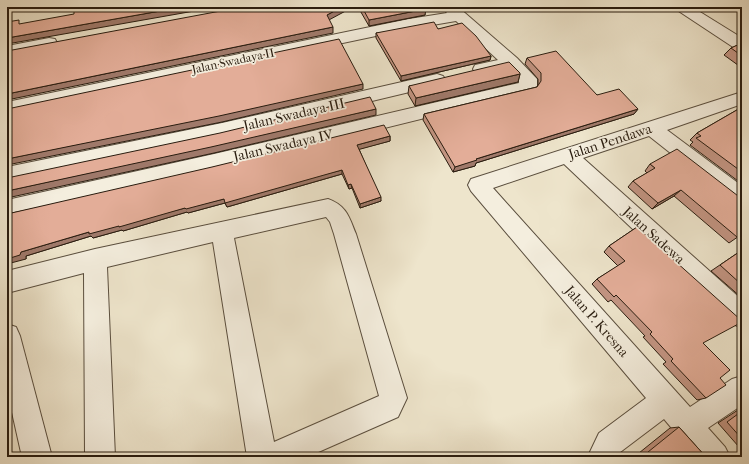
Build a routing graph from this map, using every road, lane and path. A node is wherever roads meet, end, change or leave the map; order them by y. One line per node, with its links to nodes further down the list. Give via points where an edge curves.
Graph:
1 (682, 7): 4 (street)
2 (454, 12): 6 (street); 8 (street, Jalan Swadaya II, via 409,24)
3 (62, 41): 5 (street)
4 (742, 45)
5 (7, 51)
6 (511, 62): 11 (street, Jalan Swadaya III, via 222,130); 14 (street, Jalan Swadaya IV, via 528,79 528,87)
7 (738, 103): 9 (street, Jalan Pendawa)
8 (7, 108)
9 (651, 127): 10 (street, Jalan Pendawa); 13 (street)
10 (567, 155): 12 (street, Jalan Pendawa); 18 (street, Jalan Sadewa)
11 (7, 175)
12 (478, 185): 21 (street, Jalan P. Kresna)
13 (742, 198)
14 (7, 209)
15 (222, 230): 16 (street); 25 (street); 26 (street, via 328,208 337,213 392,392 393,398 388,407)
16 (96, 259): 17 (street); 24 (street)
17 (7, 282)
18 (742, 316)
19 (7, 336): 23 (street)
20 (742, 389): 22 (street)
21 (666, 400): 22 (street, Jalan P. Kresna); 27 (street, via 608,443)
22 (688, 425): 28 (street, Jalan P. Kresna)
23 (36, 457)
24 (100, 457)
25 (262, 457)
26 (274, 457)
27 (604, 457)
28 (715, 457)

